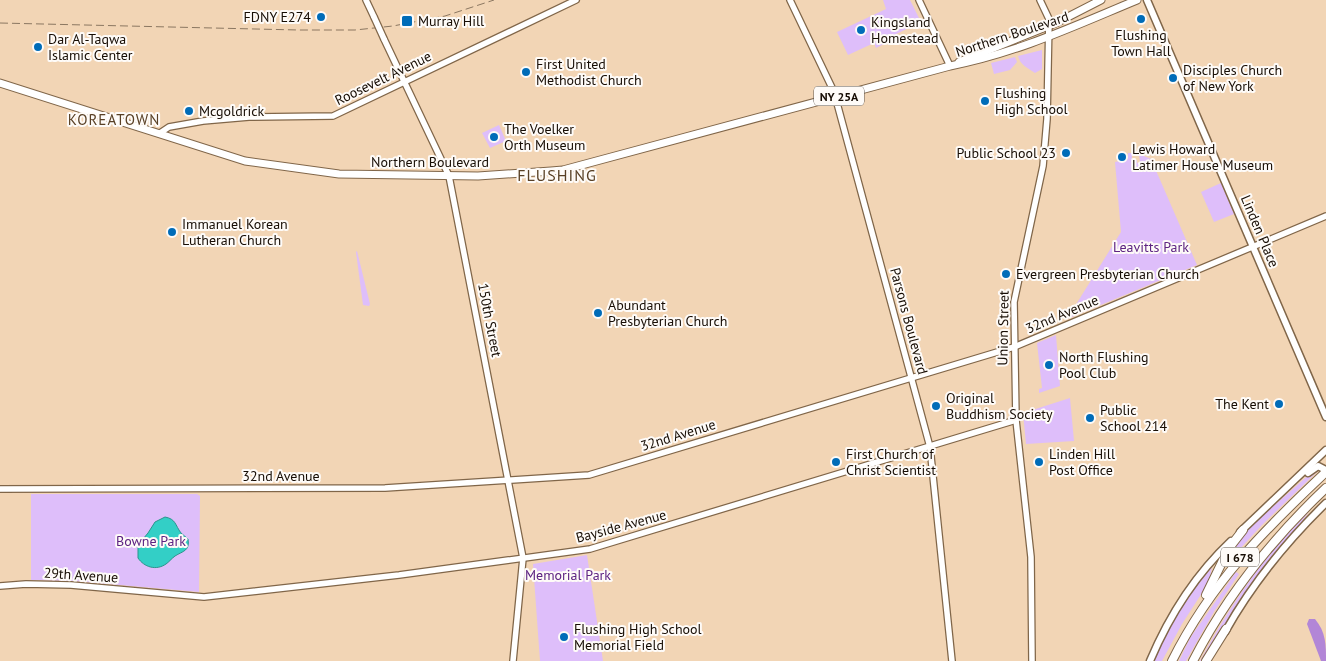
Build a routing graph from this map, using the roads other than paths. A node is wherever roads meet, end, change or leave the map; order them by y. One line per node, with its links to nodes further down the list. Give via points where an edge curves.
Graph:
1 (366, 0): 14 (street, 150th Street, bridge)
2 (576, 0): 14 (street, Roosevelt Avenue)
3 (790, 0): 15 (street, Parsons Boulevard)
4 (919, 0): 12 (street)
5 (1040, 0): 10 (street, Union Street, via 1050,19)
6 (1101, 0): 10 (main road, Northern Boulevard)
7 (1136, 0): 9 (main road, Northern Boulevard / NY 25A)
8 (1147, 0): 19 (main road, Linden Place)
9 (1126, 2): 11 (main road, Northern Boulevard / NY 25A)
10 (1049, 25): 11 (street, Union Street); 12 (main road, Northern Boulevard / NY 25A)
11 (1049, 37): 12 (main road, Northern Boulevard / NY 25A, via 977,61); 20 (street, Union Street, via 1043,166 1016,286)
12 (950, 66): 15 (main road, Northern Boulevard / NY 25A)
13 (0, 82): 16 (main road, Northern Boulevard / NY 25A)
14 (405, 82): 16 (street, Roosevelt Avenue, via 329,116 203,121 169,127); 17 (street, 150th Street)
15 (835, 97): 17 (main road, Northern Boulevard / NY 25A, via 563,170); 21 (street, Parsons Boulevard)
16 (160, 134): 17 (main road, Northern Boulevard / NY 25A, via 250,162 339,174)
17 (449, 176): 27 (street, 150th Street)
18 (1326, 216): 19 (street, 32nd Avenue)
19 (1253, 247): 20 (street, 32nd Avenue); 22 (main road, Linden Place)
20 (1014, 347): 21 (street, 32nd Avenue); 23 (street, Union Street)
21 (911, 378): 24 (street, Parsons Boulevard); 27 (street, 32nd Avenue, via 589,475)
22 (1326, 417)
23 (1016, 420): 24 (street, Bayside Avenue); 40 (street, Union Street, via 1031,557)
24 (930, 446): 33 (street, Bayside Avenue, via 590,549); 39 (street, Parsons Boulevard)
25 (1326, 450): 30 (main road)
26 (1326, 471): 30 (main road, via 1321,466 1314,467); 37 (highway, I 678, via 1240,558)
27 (508, 481): 28 (street, 32nd Avenue, via 385,488); 33 (street, 150th Street)
28 (0, 488)
29 (1326, 488): 43 (highway, I 678, via 1268,548 1243,580)
30 (1286, 489): 32 (main road)
31 (1325, 504): 36 (main road, via 1268,568)
32 (1243, 530): 37 (highway, via 1228,550); 41 (main road, via 1215,557 1184,597)
33 (522, 558): 35 (street, Bayside Avenue, via 204,597); 38 (street, 150th Street)
34 (0, 586): 35 (street, 29th Avenue, via 71,585)
35 (160, 593)
36 (1226, 629): 44 (highway)
37 (1185, 637): 42 (highway, I 678)
38 (514, 661)
39 (952, 661)
40 (1032, 661)
41 (1150, 661)
42 (1172, 661)
43 (1193, 661)
44 (1207, 661)

